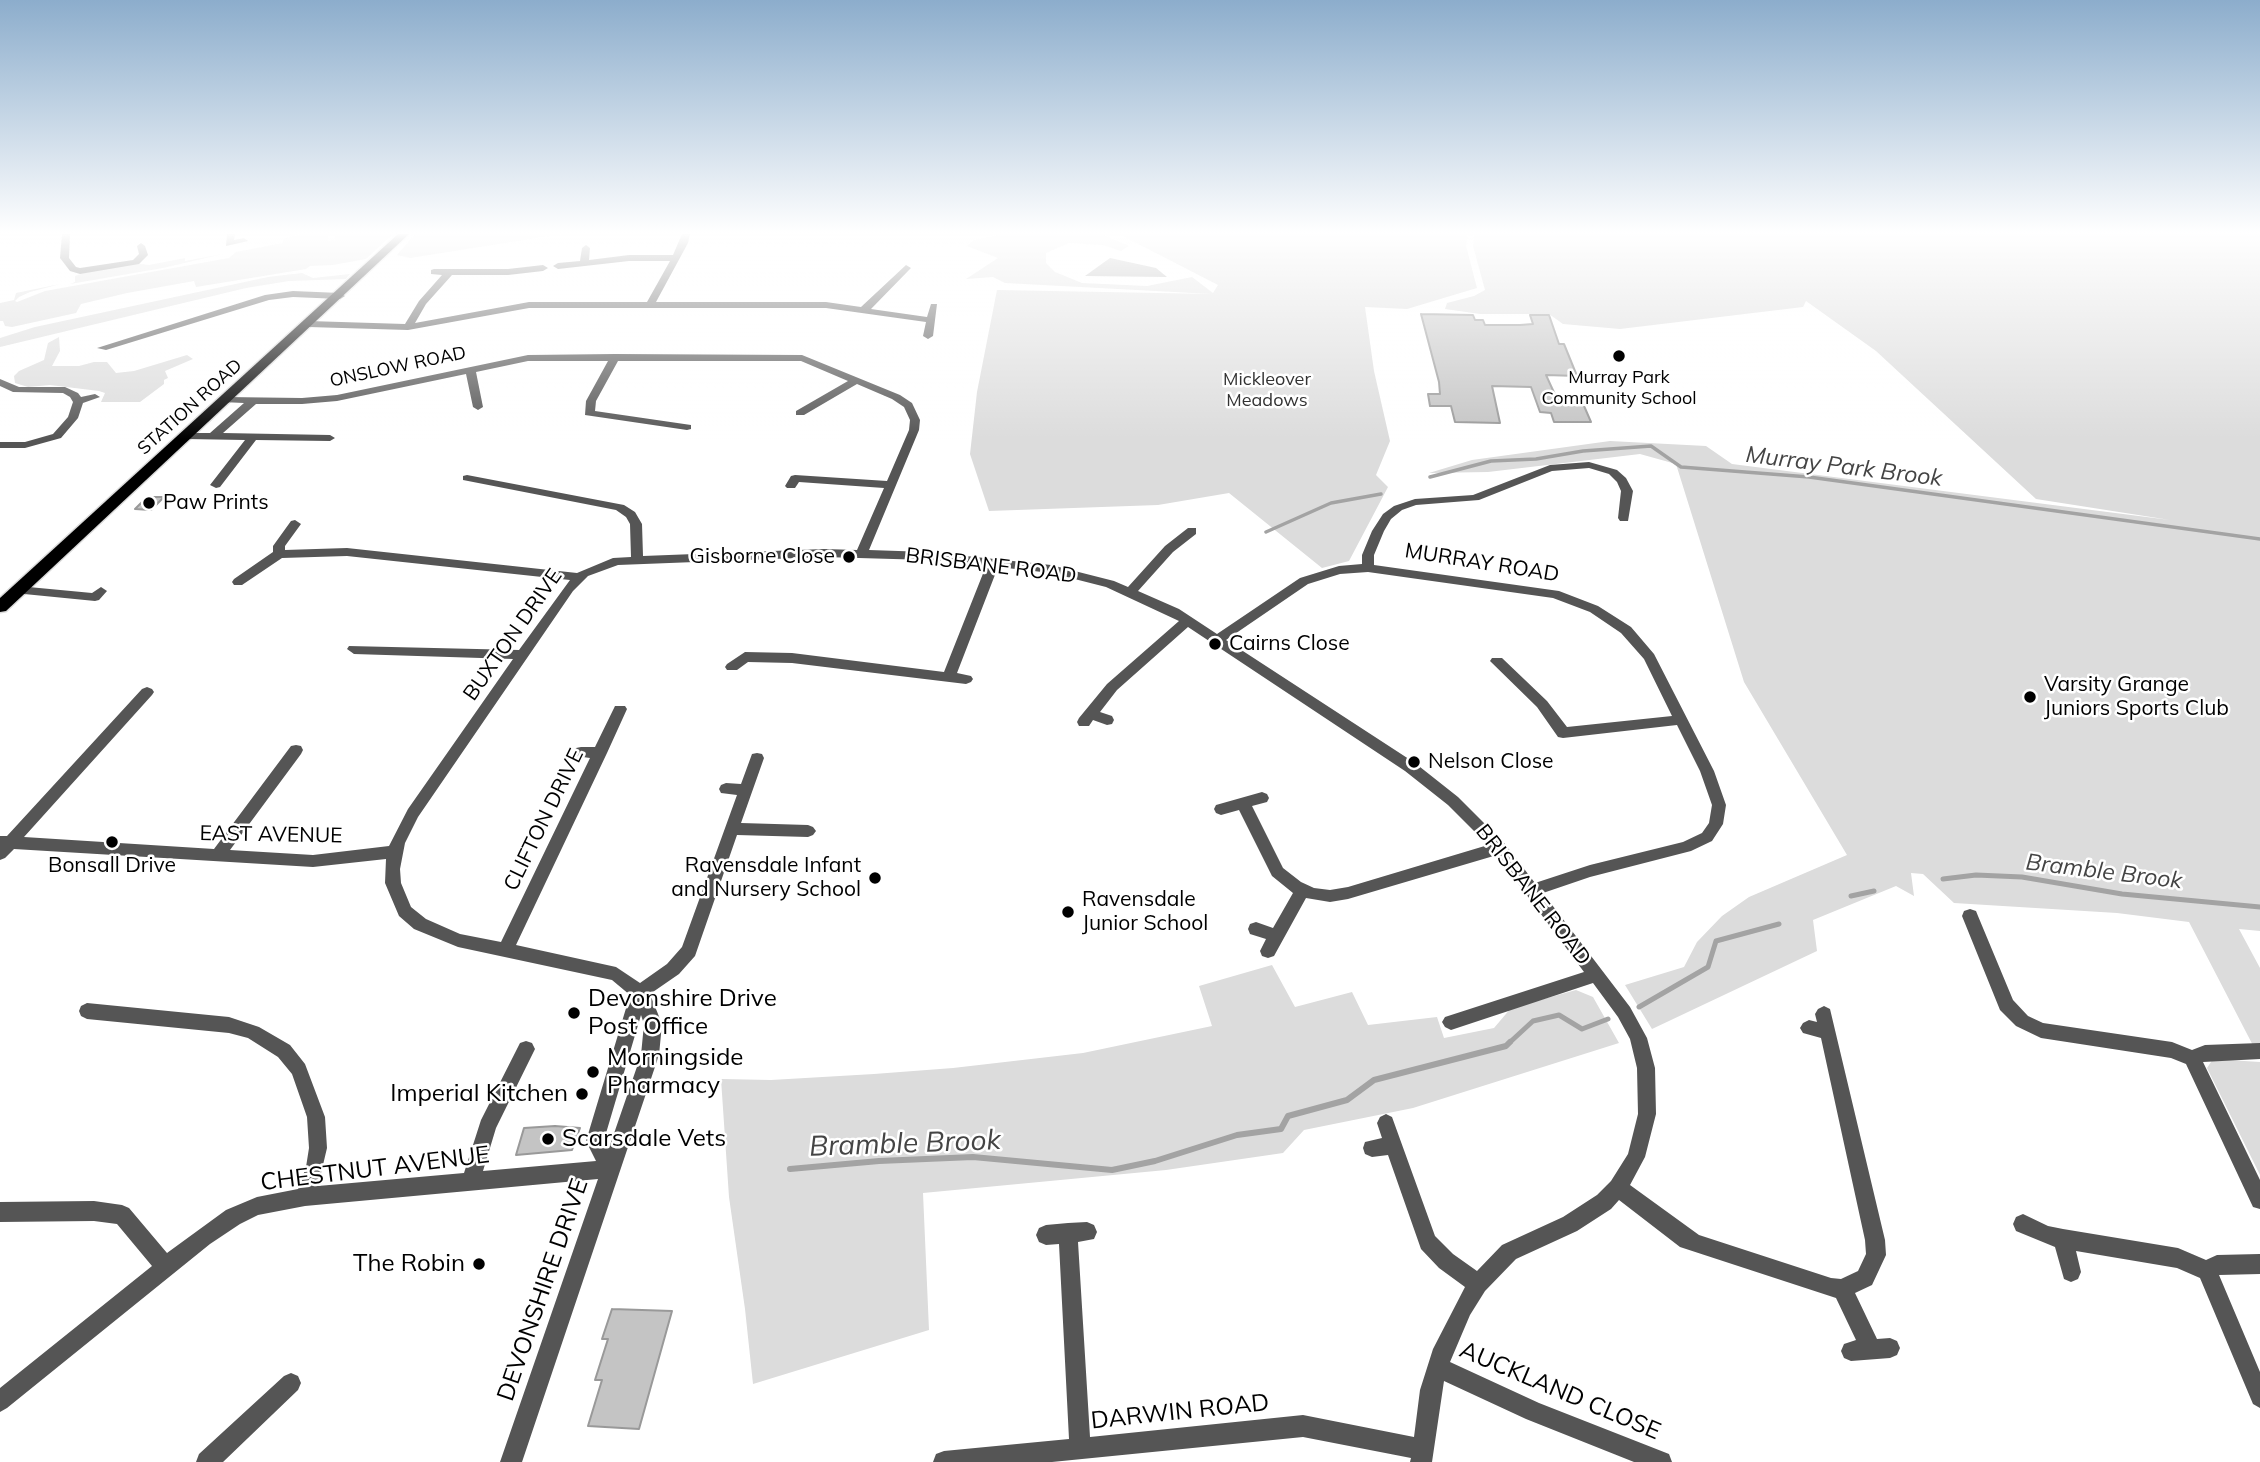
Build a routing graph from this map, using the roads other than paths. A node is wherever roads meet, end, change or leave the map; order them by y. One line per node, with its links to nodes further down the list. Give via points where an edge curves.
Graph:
1 (248, 302): 13 (street)
2 (333, 302): 10 (main road, STATION ROAD)
3 (423, 302): 11 (street)
4 (652, 302): 6 (street)
5 (871, 302): 8 (street)
6 (650, 305): 8 (street); 11 (street, via 529,305)
7 (934, 306): 9 (street)
8 (864, 309): 9 (street)
9 (930, 320): 12 (street)
10 (309, 324): 11 (street); 19 (main road, STATION ROAD)
11 (408, 327)
12 (928, 336)
13 (102, 348)
14 (614, 357): 15 (street, ONSLOW ROAD, via 528,358); 16 (street, ONSLOW ROAD, via 795,357); 24 (street, via 590,401 589,413)
15 (470, 369): 21 (street, ONSLOW ROAD, via 337,398); 22 (street, via 478,403)
16 (858, 380): 23 (street); 32 (street, ONSLOW ROAD, via 902,401 915,420)
17 (0, 382): 20 (street, via 17,390 61,389)
18 (94, 397): 20 (street)
19 (226, 400): 21 (street, ONSLOW ROAD); 25 (main road, STATION ROAD)
20 (78, 401): 29 (street, via 73,418 57,436 25,445)
21 (253, 401): 26 (street)
22 (464, 402)
23 (803, 408)
24 (679, 424)
25 (186, 436): 26 (street); 46 (main road, STATION ROAD)
26 (212, 437): 27 (street)
27 (253, 437): 28 (street); 31 (street, via 218,482)
28 (330, 438)
29 (0, 445)
30 (467, 478): 41 (street, via 620,507 636,524)
31 (237, 479)
32 (891, 485): 33 (street, via 795,478); 38 (street, ONSLOW ROAD)
33 (791, 486)
34 (1624, 518): 43 (street, via 1627,491 1613,472 1589,465 1550,468 1475,498 1415,502 1398,508 1378,531)
35 (296, 524): 39 (street, via 279,546)
36 (1192, 531): 48 (street, via 1172,539)
37 (385, 543): 40 (street)
38 (862, 553): 41 (street, BUXTON DRIVE); 42 (street, BRISBANE ROAD)
39 (279, 554): 40 (street); 44 (street)
40 (376, 554): 45 (street)
41 (636, 559): 45 (street, BUXTON DRIVE, via 610,562)
42 (994, 562): 48 (street, BRISBANE ROAD, via 1070,573); 56 (street)
43 (1367, 568): 51 (street, MURRAY ROAD, via 1339,570 1304,581); 61 (street, MURRAY ROAD, via 1526,588 1594,609 1638,641)
44 (240, 575)
45 (579, 577): 53 (street, BUXTON DRIVE)
46 (18, 590): 47 (street, via 95,597); 49 (main road, STATION ROAD)
47 (101, 591)
48 (1130, 592): 50 (street, BRISBANE ROAD)
49 (0, 607)
50 (1188, 620): 51 (street, BRISBANE ROAD); 60 (street, via 1118,682 1087,718)
51 (1219, 639): 74 (street, BRISBANE ROAD, via 1410,767)
52 (354, 649): 53 (street, via 373,644)
53 (523, 655): 75 (street, BUXTON DRIVE, via 413,813)
54 (1497, 661): 61 (street, via 1542,704 1567,739)
55 (732, 667): 56 (street, via 745,657 792,658)
56 (949, 676): 57 (street)
57 (966, 679)
58 (147, 692): 73 (street)
59 (620, 709): 64 (street, CLIFTON DRIVE)
60 (1107, 720)
61 (1681, 720): 77 (street, MURRAY ROAD, via 1717,793 1720,812 1714,829 1686,847)
62 (296, 750): 76 (street)
63 (581, 752): 64 (street)
64 (600, 753): 81 (street, CLIFTON DRIVE)
65 (757, 758): 67 (street)
66 (726, 789): 67 (street)
67 (746, 790): 71 (street)
68 (1262, 798): 69 (street)
69 (1243, 803): 70 (street); 78 (street, via 1277,872)
70 (1222, 808)
71 (734, 829): 72 (street); 83 (street, via 685,956)
72 (808, 831)
73 (3, 846): 76 (street, EAST AVENUE)
74 (1500, 848): 77 (street, BRISBANE ROAD); 78 (street, via 1338,895)
75 (394, 852): 76 (street, EAST AVENUE, via 313,861); 81 (street, via 393,883 398,899 420,924 458,940)
76 (217, 856)
77 (1533, 890): 82 (street, BRISBANE ROAD)
78 (1301, 891): 80 (street, via 1272,944)
79 (1969, 916): 89 (street, via 2006,1005 2022,1021 2041,1030 2172,1050)
80 (1256, 929)
81 (506, 949): 83 (street, via 616,974)
82 (1596, 975): 85 (street); 95 (street, BRISBANE ROAD, via 1632,1024 1646,1068 1644,1130 1636,1157)
83 (639, 993): 93 (street, DEVONSHIRE DRIVE, via 652,1016 652,1041); 93 (street, via 595,1141)
84 (87, 1011): 96 (street, via 229,1025 253,1032 284,1051 299,1070 316,1117 316,1167)
85 (1451, 1022)
86 (1820, 1024): 107 (street, via 1875,1240 1876,1255 1865,1279)
87 (526, 1049): 94 (street, via 487,1126)
88 (2260, 1051): 89 (street, via 2205,1053)
89 (2192, 1058): 97 (street)
90 (1386, 1124): 91 (street)
91 (1393, 1145): 92 (street); 106 (street, via 1428,1242)
92 (1372, 1149)
93 (611, 1169): 94 (street, CHESTNUT AVENUE); 117 (street, DEVONSHIRE DRIVE)
94 (471, 1181): 96 (street, CHESTNUT AVENUE)
95 (1618, 1188): 106 (street, BRISBANE ROAD, via 1589,1213 1509,1252); 107 (street, via 1687,1240)
96 (305, 1197): 103 (street, CHESTNUT AVENUE, via 271,1202 233,1217)
97 (2260, 1200)
98 (0, 1212): 103 (street, via 122,1216)
99 (2023, 1224): 101 (street)
100 (1046, 1235): 113 (street, via 1078,1232)
101 (2063, 1239): 104 (street, via 2178,1258); 105 (street)
102 (2260, 1264): 104 (street, via 2217,1265)
103 (167, 1268): 112 (street, CHESTNUT AVENUE)
104 (2207, 1271): 111 (street)
105 (2071, 1272)
106 (1478, 1284): 109 (street, BRISBANE ROAD, via 1451,1331)
107 (1842, 1289): 108 (street)
108 (1871, 1349)
109 (1438, 1368): 114 (street, BRISBANE ROAD); 118 (street, AUCKLAND CLOSE)
110 (291, 1383): 116 (street)
111 (2260, 1397)
112 (0, 1401)
113 (1080, 1448): 114 (street, DARWIN ROAD, via 1303,1426); 115 (street, DARWIN ROAD)
114 (1421, 1455)
115 (952, 1461)
116 (207, 1462)
117 (511, 1462)
118 (1661, 1462)

